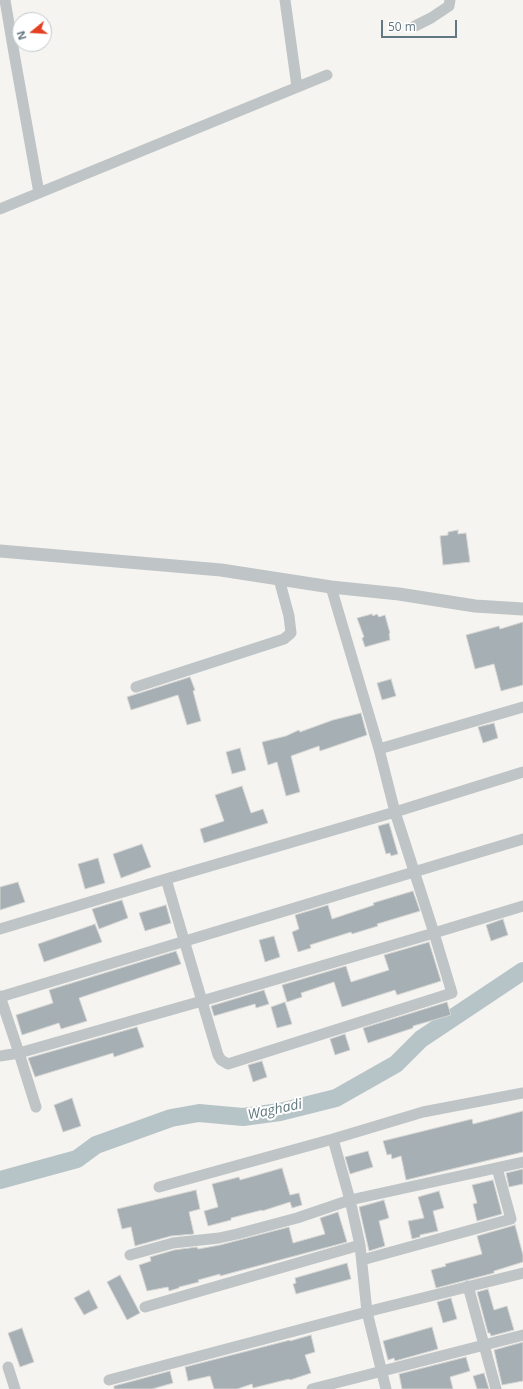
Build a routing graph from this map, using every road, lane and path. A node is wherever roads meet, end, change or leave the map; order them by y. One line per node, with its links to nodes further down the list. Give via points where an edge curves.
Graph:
1 (5, 0): 7 (street)
2 (285, 0): 6 (street)
3 (450, 0): 4 (street, via 449,6)
4 (414, 26)
5 (327, 75): 6 (street)
6 (297, 88): 7 (street)
7 (40, 193): 8 (street)
8 (0, 209)
9 (0, 551): 10 (street, via 220,570)
10 (280, 579): 11 (street); 13 (street, via 291,633 284,639)
11 (331, 587): 12 (street); 15 (street)
12 (523, 610)
13 (136, 687)
14 (523, 707): 15 (street)
15 (379, 749): 17 (street)
16 (523, 772): 17 (street)
17 (395, 812): 19 (street); 20 (street)
18 (523, 839): 19 (street)
19 (416, 872): 23 (street); 24 (street)
20 (166, 879): 22 (street); 24 (street)
21 (523, 906): 23 (street)
22 (0, 929)
23 (434, 933): 26 (street); 26 (street, via 452,993 228,1064 218,1055)
24 (184, 941): 25 (street); 26 (street)
25 (0, 997): 27 (street)
26 (202, 1001): 27 (street)
27 (19, 1053): 28 (street); 30 (street)
28 (0, 1056)
29 (523, 1093): 31 (street, via 423,1112)
30 (36, 1107)
31 (333, 1139): 34 (street); 35 (street)
32 (523, 1162): 33 (street)
33 (497, 1168): 35 (street); 38 (street, via 511,1219)
34 (159, 1187)
35 (350, 1200): 36 (street); 37 (street, via 237,1234 173,1243)
36 (360, 1245): 38 (street); 41 (street)
37 (130, 1255)
38 (362, 1260): 42 (street)
39 (523, 1273): 40 (street)
40 (468, 1286): 42 (street); 44 (street)
41 (145, 1306)
42 (367, 1312): 46 (street); 47 (street)
43 (523, 1335): 44 (street)
44 (484, 1344): 46 (street); 51 (street)
45 (8, 1367): 48 (street)
46 (382, 1372): 49 (street); 50 (street)
47 (109, 1380)
48 (15, 1389)
49 (312, 1389)
50 (386, 1389)
51 (496, 1389)

